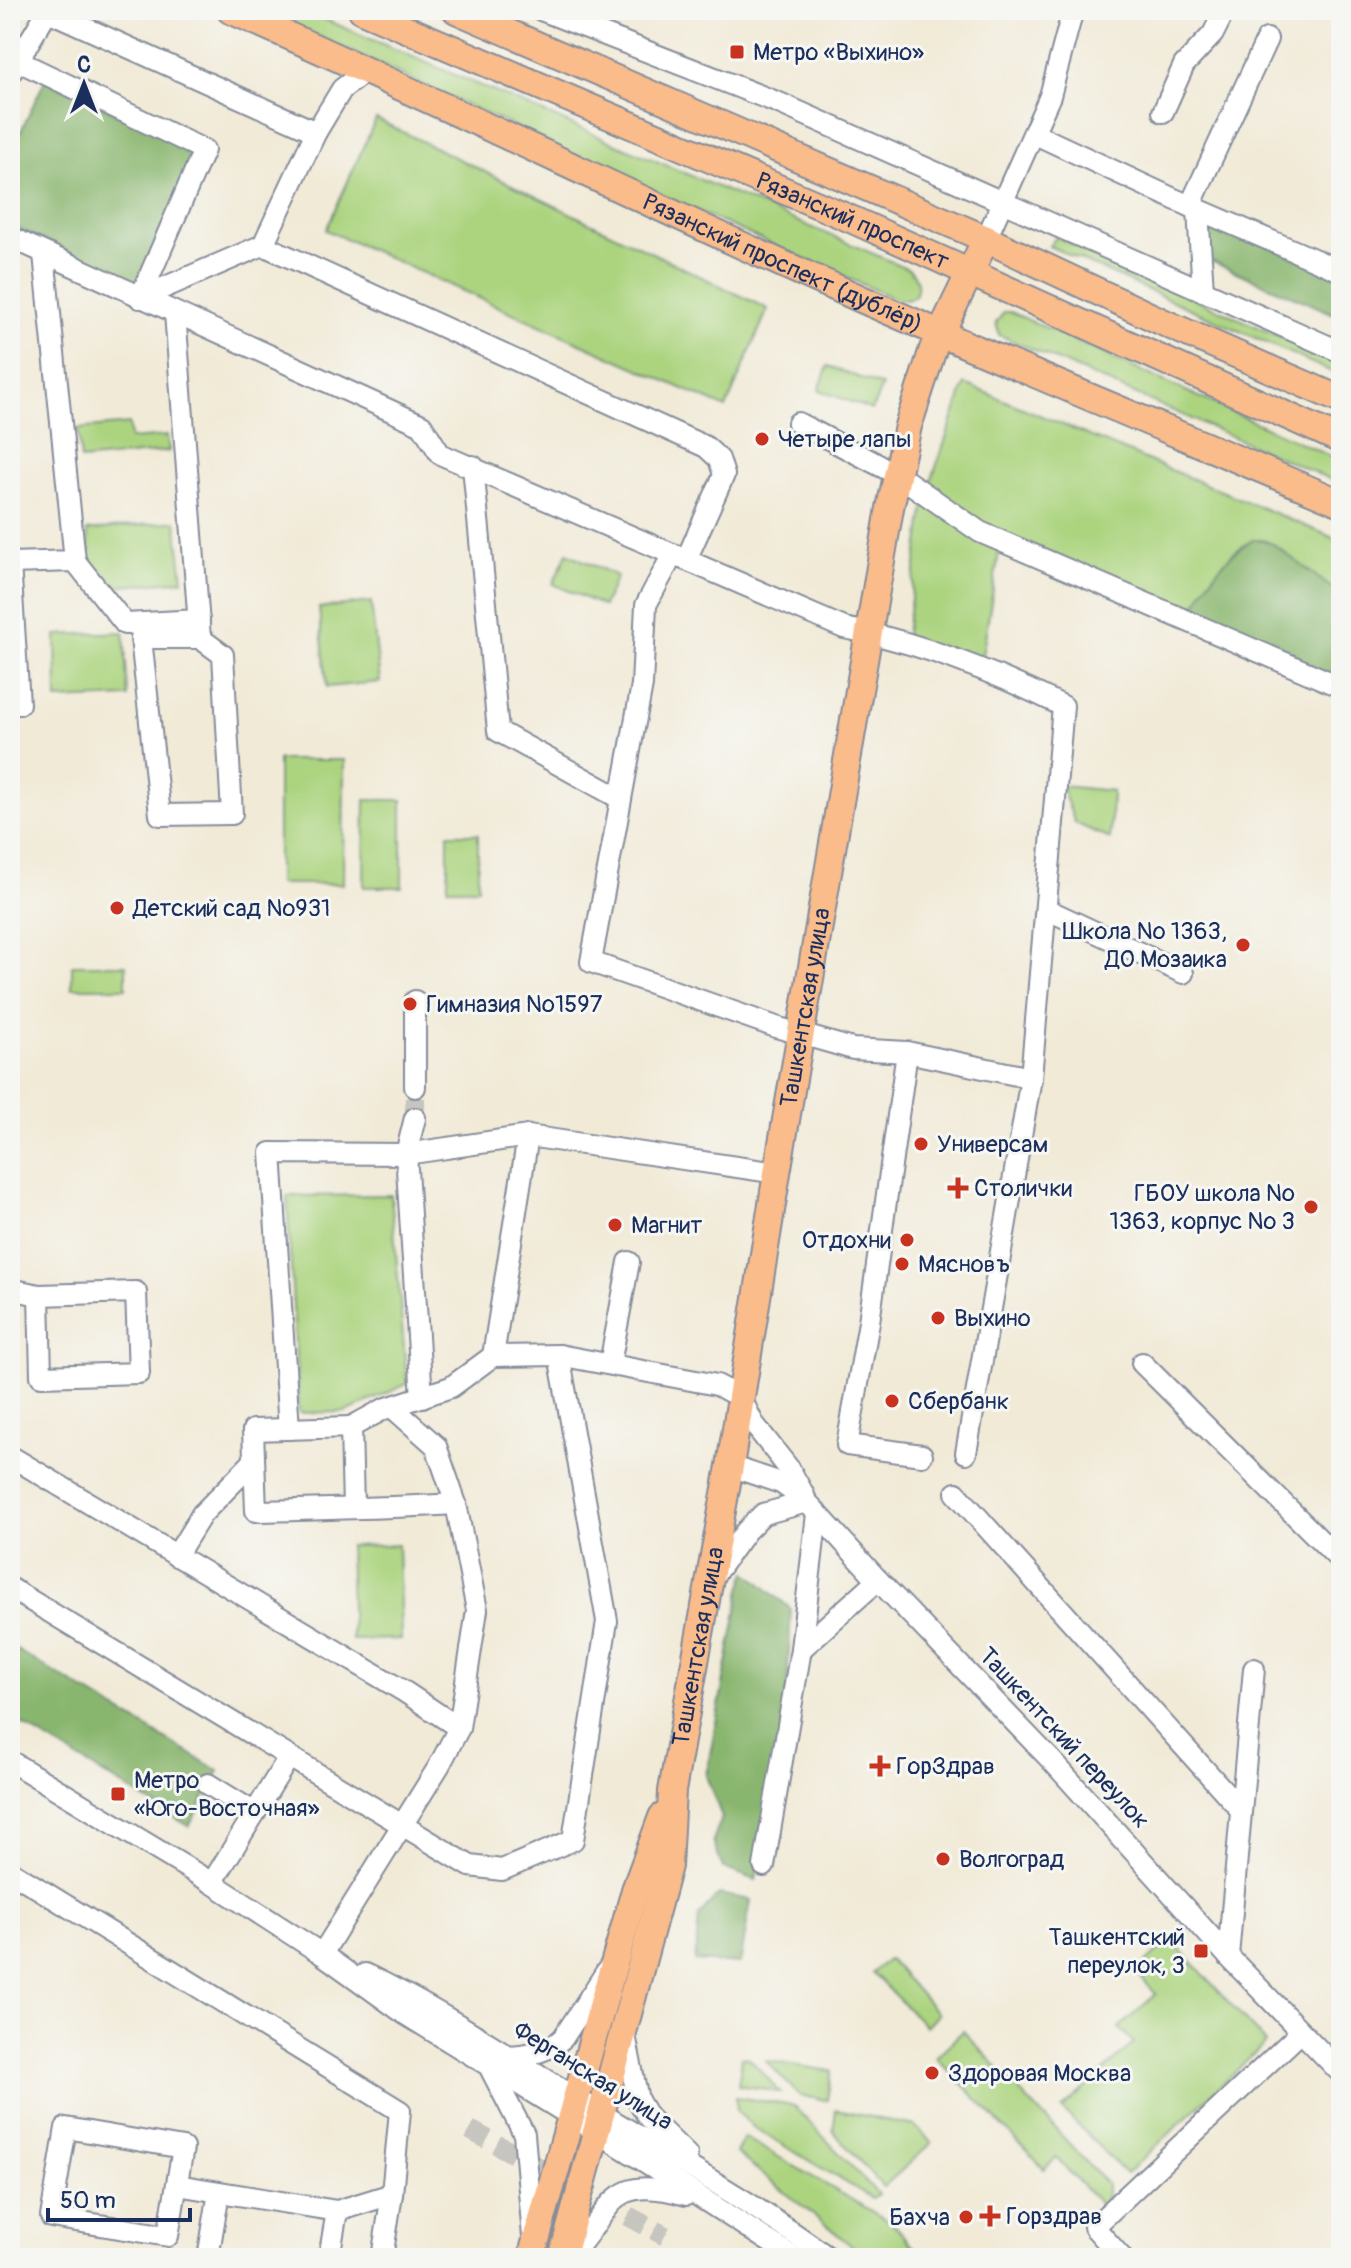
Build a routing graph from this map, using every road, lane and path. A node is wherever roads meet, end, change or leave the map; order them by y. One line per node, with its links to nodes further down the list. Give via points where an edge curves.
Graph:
1 (48, 10): 9 (street); 12 (street)
2 (230, 10): 10 (main road, Рязанский проспект (дублёр))
3 (362, 10): 21 (main road, Рязанский проспект)
4 (456, 10): 17 (main road, Рязанский проспект)
5 (541, 10): 14 (street, via 779,103)
6 (1073, 10): 13 (street)
7 (1225, 10): 11 (street, via 1213,34 1184,65)
8 (1267, 39): 15 (street)
9 (14, 68): 23 (street, via 204,150)
10 (367, 70): 12 (street, via 342,89); 25 (main road, Рязанский проспект (дублёр))
11 (1163, 112)
12 (316, 132): 18 (street)
13 (1035, 134): 14 (street); 15 (street)
14 (1003, 202): 17 (street); 22 (street)
15 (1194, 208): 20 (street); 22 (street)
16 (10, 237): 19 (street)
17 (986, 239): 21 (main road, Ташкентская улица); 27 (main road, Рязанский проспект)
18 (263, 245): 23 (street); 33 (street, via 706,447 719,459 724,475)
19 (44, 254): 23 (street); 34 (street)
20 (1341, 271)
21 (970, 272): 25 (main road, Ташкентская улица); 29 (main road, Рязанский проспект)
22 (1203, 291): 26 (street)
23 (140, 298): 24 (street)
24 (175, 313): 30 (street, via 422,425 440,454); 35 (street)
25 (941, 334): 31 (main road, Ташкентская улица, via 908,426); 32 (main road, Рязанский проспект (дублёр))
26 (1341, 352)
27 (1341, 400)
28 (798, 423): 31 (street)
29 (1341, 440)
30 (473, 466): 33 (street); 39 (street, via 498,731)
31 (898, 475): 36 (main road, Ташкентская улица); 37 (street, via 980,532)
32 (1341, 503)
33 (679, 557): 36 (street, via 844,628); 39 (street, via 646,605 642,685)
34 (75, 561): 35 (street, via 125,624); 38 (street, via 10,563 19,704)
35 (200, 629): 35 (street, via 223,655 232,814 160,815 141,638)
36 (869, 632): 40 (street, via 960,660 1063,706); 43 (main road, Ташкентская улица)
37 (1341, 687)
38 (10, 704)
39 (621, 799): 43 (street, via 591,962)
40 (1046, 909): 41 (street); 45 (street)
41 (1183, 973)
42 (415, 1001): 46 (street)
43 (801, 1033): 44 (street, via 853,1049); 50 (main road, Ташкентская улица)
44 (907, 1052): 45 (street); 64 (street, via 847,1445)
45 (1031, 1078): 63 (street)
46 (415, 1087)
47 (415, 1118): 49 (street)
48 (528, 1136): 49 (street); 50 (street); 55 (street)
49 (406, 1154): 58 (street); 62 (street, via 271,1153)
50 (777, 1173): 59 (main road, Ташкентская улица)
51 (629, 1262): 57 (street)
52 (10, 1289): 53 (street)
53 (39, 1295): 53 (street, via 136,1292 139,1373 41,1376)
54 (559, 1355): 55 (street); 57 (street); 86 (street, via 607,1621 573,1840 502,1870 470,1866)
55 (493, 1356): 58 (street, via 451,1387)
56 (1142, 1363): 73 (street)
57 (610, 1364): 59 (street, via 717,1385)
58 (422, 1397): 60 (street)
59 (741, 1398): 67 (main road, Ташкентская улица); 71 (street)
60 (392, 1407): 61 (street); 69 (street, via 436,1446)
61 (351, 1427): 62 (street); 70 (street)
62 (289, 1429): 66 (street, via 253,1430)
63 (966, 1453)
64 (922, 1455)
65 (10, 1456): 72 (street)
66 (254, 1461): 70 (street, via 256,1511); 72 (street, via 202,1514)
67 (730, 1466): 71 (street, Ташкентский переулок, via 781,1483); 75 (main road, Ташкентская улица)
68 (956, 1493): 84 (street)
69 (456, 1504): 70 (street); 79 (street, via 477,1610)
70 (353, 1508)
71 (812, 1508): 74 (street, Ташкентский переулок); 75 (street, via 763,1514); 77 (street)
72 (176, 1556): 79 (street)
73 (1341, 1561)
74 (878, 1580): 77 (street); 92 (street, Ташкентский переулок, via 1054,1763)
75 (709, 1583): 83 (main road, Ташкентская улица)
76 (10, 1588): 80 (street)
77 (801, 1649): 87 (street)
78 (1254, 1669): 84 (street)
79 (459, 1728): 86 (street)
80 (289, 1757): 85 (street); 86 (street)
81 (10, 1761): 89 (street, Ферганская улица)
82 (208, 1784): 85 (street)
83 (672, 1791): 91 (main road, Ташкентская улица); 94 (main road, Ташкентская улица, via 668,1866)
84 (1241, 1810): 92 (street)
85 (255, 1813): 89 (street)
86 (402, 1825): 90 (street)
87 (764, 1866)
88 (10, 1871): 103 (street, via 400,2111)
89 (212, 1883): 90 (street, Ферганская улица)
90 (322, 1954): 95 (street, Ферганская улица, via 414,1997); 96 (street, Ферганская улица)
91 (616, 1956): 95 (street, via 563,2038 540,2053); 98 (main road, Ташкентская улица)
92 (1228, 1956): 93 (street, Ташкентский переулок)
93 (1301, 2032): 97 (street, Ташкентский переулок); 112 (street, via 1094,2227)
94 (624, 2034): 99 (main road, Ташкентская улица); 101 (street, via 644,2111)
95 (510, 2056): 98 (street, Ферганская улица)
96 (489, 2066): 98 (street, Ферганская улица); 105 (street, via 524,2134)
97 (1341, 2073)
98 (573, 2107): 99 (street, Ферганская улица); 105 (main road, Ташкентская улица)
99 (600, 2124): 101 (street, Ферганская улица); 109 (main road, Ташкентская улица)
100 (177, 2185): 100 (street, via 168,2236 51,2217 66,2128 183,2148); 102 (street)
101 (711, 2191): 109 (street, via 638,2187 621,2192 589,2237); 110 (street, Ферганская улица); 111 (street, Ферганская улица)
102 (219, 2192): 104 (street); 106 (street)
103 (392, 2194): 104 (street); 108 (street)
104 (337, 2211): 107 (street)
105 (532, 2254)
106 (208, 2258)
107 (329, 2258)
108 (382, 2258)
109 (565, 2258)
110 (795, 2258)
111 (829, 2258)
112 (1122, 2258)

